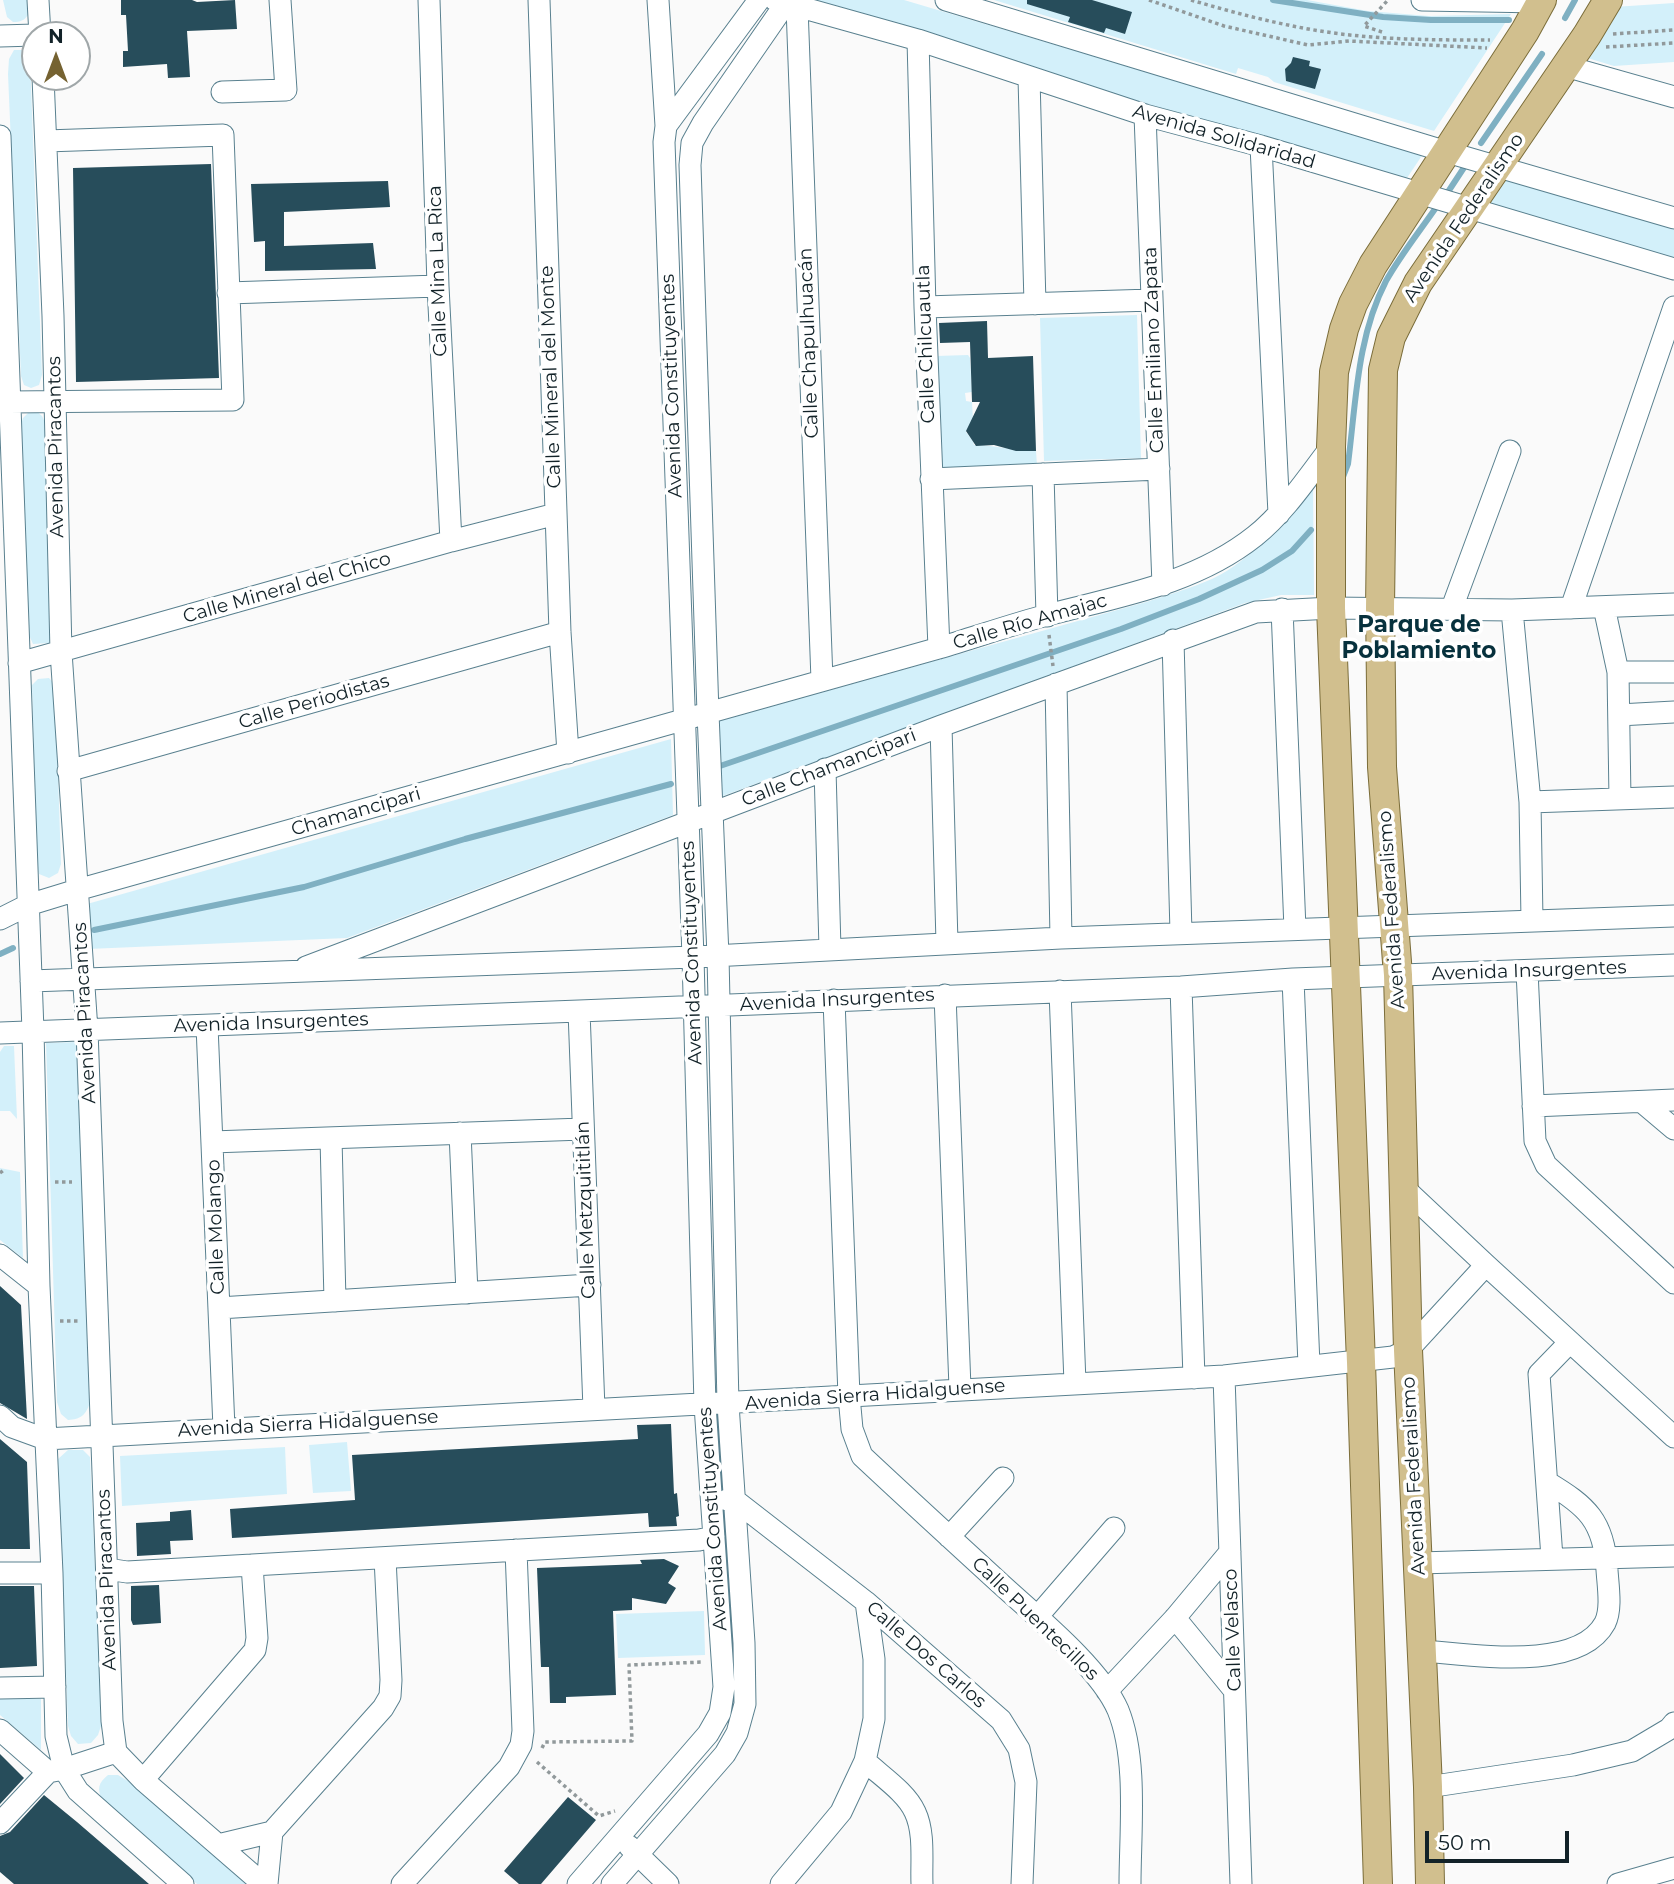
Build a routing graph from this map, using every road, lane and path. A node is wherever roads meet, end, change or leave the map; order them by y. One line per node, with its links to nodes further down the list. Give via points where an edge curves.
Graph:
1 (38, 0): 15 (street)
2 (280, 0): 26 (street, via 286,90)
3 (429, 0): 40 (street, Calle Mina La Rica)
4 (539, 0): 55 (street, Calle Mineral del Monte)
5 (659, 0): 29 (street, Avenida Constituyentes)
6 (759, 0): 29 (street)
7 (946, 0): 33 (street)
8 (1149, 0): 22 (path, via 1224,26 1308,45 1349,41 1425,46)
9 (1191, 0): 22 (path, via 1358,36)
10 (1388, 0): 17 (path, via 1364,26)
11 (1422, 0): 13 (street)
12 (1608, 0): 23 (main road, Avenida Federalismo)
13 (1541, 1): 22 (main road)
14 (786, 3): 20 (street, Avenida Solidaridad); 49 (street, Avenida Constituyentes, via 692,144); 78 (street, Calle Chapulhuacán)
15 (39, 21)
16 (1674, 30): 23 (path)
17 (1382, 32)
18 (21, 35): 19 (street)
19 (0, 36)
20 (918, 40): 24 (street, Avenida Solidaridad); 44 (street, Calle Chilcuautla)
21 (1674, 43): 23 (path)
22 (1517, 44): 33 (main road)
23 (1577, 50): 27 (street); 34 (main road, Avenida Federalismo)
24 (1029, 78): 28 (street, Avenida Solidaridad); 43 (street)
25 (44, 91): 31 (street, Avenida Piracantos)
26 (222, 92)
27 (1674, 97)
28 (1145, 115): 32 (street, Avenida Solidaridad); 42 (street, Calle Emiliano Zapata)
29 (666, 126): 48 (street, Avenida Constituyentes)
30 (0, 136): 36 (street)
31 (46, 141): 41 (street, via 223,135); 47 (street, Avenida Piracantos)
32 (1261, 146): 35 (street, Avenida Solidaridad); 56 (street)
33 (1447, 152): 34 (street); 35 (main road)
34 (1499, 166): 37 (main road, Avenida Federalismo); 38 (street)
35 (1420, 195): 37 (street, Avenida Solidaridad); 50 (main road, via 1373,265 1344,329 1334,372)
36 (1, 199): 46 (street)
37 (1469, 209): 39 (street, Avenida Solidaridad); 64 (main road, Avenida Federalismo, via 1403,310 1383,370)
38 (1674, 218)
39 (1674, 270)
40 (438, 286): 41 (street); 58 (street, Calle Mina La Rica)
41 (228, 293): 47 (street, via 233,400)
42 (1152, 300): 43 (street); 52 (street, Calle Emiliano Zapata)
43 (1035, 304): 44 (street)
44 (925, 307): 54 (street, Calle Chilcuautla)
45 (1674, 307): 66 (street)
46 (9, 402): 47 (street); 57 (street)
47 (55, 402): 73 (street, Avenida Piracantos)
48 (672, 404): 49 (street); 82 (street, Avenida Constituyentes)
49 (698, 404): 80 (street, Avenida Constituyentes)
50 (1331, 447): 56 (street, Calle Río Amajac); 63 (main road)
51 (1510, 451): 65 (street)
52 (1159, 469): 53 (street); 60 (street, Calle Emiliano Zapata)
53 (1043, 474): 54 (street); 69 (street)
54 (931, 479): 72 (street, Calle Chilcuautla)
55 (556, 514): 58 (street, Calle Mineral del Chico); 70 (street, Calle Mineral del Monte)
56 (1279, 514): 60 (street, Calle Río Amajac, via 1212,564)
57 (6, 517): 59 (street)
58 (451, 541): 73 (street, Calle Mineral del Chico)
59 (7, 549): 74 (street)
60 (1163, 585): 69 (street, Calle Río Amajac)
61 (1674, 604): 62 (street, Calle Chamancipari)
62 (1604, 607): 66 (street, Calle Chamancipari); 75 (street)
63 (1331, 608): 64 (street, Calle Chamancipari); 67 (street, Calle Chamancipari); 98 (main road)
64 (1381, 608): 65 (street, Calle Chamancipari); 97 (main road, Avenida Federalismo, via 1382,767)
65 (1452, 608): 68 (street, Calle Chamancipari)
66 (1571, 608): 68 (street, Calle Chamancipari)
67 (1282, 609): 71 (street, Calle Chamancipari, via 1256,612); 99 (street)
68 (1512, 610): 89 (street)
69 (1048, 621): 72 (street, Calle Río Amajac); 77 (path)
70 (560, 632): 84 (street, Calle Mineral del Monte); 86 (street, Calle Periodistas)
71 (1173, 640): 77 (street, Calle Chamancipari); 100 (street)
72 (939, 648): 78 (street, Calle Río Amajac)
73 (61, 652): 74 (street, Calle Mineral del Chico); 86 (street, Avenida Piracantos)
74 (19, 663): 93 (street)
75 (1618, 672): 76 (street); 81 (street)
76 (1674, 672)
77 (1055, 679): 83 (street, Calle Chamancipari); 101 (street)
78 (822, 680): 80 (street, Calle Río Amajac)
79 (1674, 712): 81 (street)
80 (708, 713): 82 (street, Calle Río Amajac); 90 (street, Avenida Constituyentes)
81 (1619, 715): 88 (street)
82 (684, 719): 84 (street, Chamancipari); 91 (street, Avenida Constituyentes)
83 (941, 726): 85 (street, Calle Chamancipari); 102 (street)
84 (568, 753): 92 (street, Chamancipari)
85 (825, 769): 90 (street, Calle Chamancipari); 103 (street)
86 (68, 771): 92 (street, Avenida Piracantos)
87 (1674, 797): 88 (street)
88 (1620, 799): 89 (street)
89 (1530, 802): 96 (street)
90 (712, 811): 91 (street, Calle Chamancipari); 104 (street, Avenida Constituyentes)
91 (688, 821): 105 (street, Avenida Constituyentes); 108 (street, Calle Chamancipari)
92 (77, 890): 93 (street, Chamancipari); 111 (street, Avenida Piracantos)
93 (28, 905): 95 (street); 113 (street)
94 (1674, 916): 96 (street)
95 (0, 919)
96 (1532, 920): 97 (street)
97 (1394, 925): 98 (street); 109 (main road, Avenida Federalismo)
98 (1343, 927): 99 (street); 110 (main road)
99 (1295, 929): 100 (street)
100 (1181, 933): 101 (street)
101 (1061, 938): 102 (street)
102 (947, 943): 103 (street)
103 (830, 949): 104 (street)
104 (718, 956): 105 (street); 118 (street, Avenida Constituyentes)
105 (693, 957): 108 (street); 119 (street, Avenida Constituyentes)
106 (1674, 965): 107 (street, Avenida Insurgentes)
107 (1527, 971): 109 (street, Avenida Insurgentes); 127 (street)
108 (288, 973): 111 (street)
109 (1398, 975): 110 (street, Avenida Insurgentes); 137 (main road, Avenida Federalismo)
110 (1346, 977): 112 (street, Avenida Insurgentes); 150 (main road)
111 (84, 979): 113 (street); 122 (street, Avenida Piracantos)
112 (1293, 979): 114 (street, Avenida Insurgentes); 151 (street)
113 (31, 981): 123 (street)
114 (1181, 987): 115 (street, Avenida Insurgentes); 153 (street)
115 (1060, 991): 116 (street, Avenida Insurgentes); 154 (street)
116 (945, 995): 117 (street, Avenida Insurgentes); 155 (street)
117 (834, 1000): 118 (street, Avenida Insurgentes); 156 (street)
118 (720, 1006): 119 (street, Avenida Insurgentes); 157 (street, Avenida Constituyentes)
119 (694, 1007): 120 (street, Avenida Insurgentes); 158 (street, Avenida Constituyentes)
120 (579, 1011): 121 (street, Avenida Insurgentes); 128 (street, Calle Metzquititlán)
121 (207, 1026): 122 (street, Avenida Insurgentes); 132 (street, Calle Molango)
122 (87, 1030): 123 (street, Avenida Insurgentes); 135 (street, Avenida Piracantos)
123 (33, 1031): 124 (street, Avenida Insurgentes); 136 (street)
124 (0, 1033)
125 (1674, 1100): 126 (street)
126 (1642, 1102): 127 (street); 129 (street)
127 (1533, 1106): 140 (street, via 1535,1141 1546,1165)
128 (583, 1129): 130 (street); 141 (street, Calle Metzquititlán)
129 (1674, 1129)
130 (460, 1133): 131 (street); 143 (street)
131 (331, 1138): 132 (street); 144 (street)
132 (212, 1142): 145 (street, Calle Molango)
133 (5, 1169): 134 (path)
134 (0, 1173)
135 (93, 1181): 136 (path); 146 (street, Avenida Piracantos)
136 (36, 1182): 142 (street)
137 (1405, 1189): 139 (street); 149 (main road, Avenida Federalismo)
138 (0, 1255): 142 (street)
139 (1486, 1265): 148 (street); 149 (street)
140 (1674, 1283)
141 (590, 1285): 143 (street); 159 (street, Calle Metzquititlán)
142 (38, 1286): 147 (street)
143 (467, 1293): 144 (street)
144 (335, 1300): 145 (street)
145 (219, 1308): 161 (street, Calle Molango)
146 (99, 1321): 147 (path); 162 (street, Avenida Piracantos)
147 (40, 1322): 164 (street)
148 (1569, 1343): 163 (street); 166 (street, via 1539,1374)
149 (1409, 1350): 150 (street, Avenida Sierra Hidalguense); 178 (main road, Avenida Federalismo)
150 (1361, 1362): 151 (street, Avenida Sierra Hidalguense); 216 (main road)
151 (1308, 1365): 152 (street, Avenida Sierra Hidalguense)
152 (1224, 1376): 153 (street, Avenida Sierra Hidalguense); 173 (street, Calle Velasco)
153 (1194, 1378): 154 (street, Avenida Sierra Hidalguense)
154 (1075, 1383): 155 (street, Avenida Sierra Hidalguense)
155 (960, 1388): 156 (street, Avenida Sierra Hidalguense)
156 (849, 1396): 157 (street, Avenida Sierra Hidalguense); 171 (street, Calle Puentecillos, via 852,1429 862,1456)
157 (728, 1404): 158 (street, Avenida Sierra Hidalguense); 168 (street, Avenida Constituyentes)
158 (705, 1405): 159 (street, Avenida Sierra Hidalguense); 167 (street, Avenida Constituyentes)
159 (594, 1409): 161 (street, Avenida Sierra Hidalguense)
160 (0, 1416): 164 (street, via 12,1427)
161 (224, 1428): 162 (street, Avenida Sierra Hidalguense)
162 (103, 1434): 164 (street, Avenida Sierra Hidalguense); 180 (street, Avenida Piracantos)
163 (1674, 1437)
164 (45, 1438): 182 (street)
165 (1003, 1478): 171 (street)
166 (1547, 1482): 176 (street); 177 (street, via 1569,1495 1593,1519 1605,1540)
167 (711, 1499): 168 (street); 170 (street, Avenida Constituyentes)
168 (736, 1501): 183 (street, Calle Dos Carlos); 203 (street, Avenida Constituyentes, via 743,1713 725,1754)
169 (1114, 1528): 184 (street)
170 (714, 1537): 172 (street); 201 (street, Avenida Constituyentes, via 724,1688 720,1713 708,1734)
171 (949, 1537): 184 (street, Calle Puentecillos)
172 (516, 1550): 175 (street); 207 (street, via 521,1745 509,1766)
173 (1230, 1552): 185 (street); 190 (street, Calle Velasco)
174 (1674, 1556): 177 (street)
175 (384, 1558): 179 (street); 200 (street, via 390,1696)
176 (1552, 1558): 177 (street); 178 (street)
177 (1607, 1558): 186 (street, via 1606,1622 1591,1642 1560,1654 1528,1657)
178 (1418, 1563): 186 (main road, Avenida Federalismo)
179 (252, 1565): 180 (street, via 127,1572); 197 (street, via 255,1650)
180 (107, 1569): 194 (street, Avenida Piracantos)
181 (0, 1573): 182 (street)
182 (51, 1573): 188 (street)
183 (866, 1602): 195 (street, via 874,1659 874,1719); 213 (street, Calle Dos Carlos, via 1001,1720 1019,1749 1026,1782)
184 (1037, 1617): 191 (street, Calle Puentecillos)
185 (1175, 1618): 190 (street); 191 (street)
186 (1422, 1651): 198 (main road, Avenida Federalismo)
187 (705, 1662): 201 (path, via 629,1665 632,1741 545,1742 536,1763 598,1816 618,1810 625,1816)
188 (55, 1686): 189 (street); 196 (street)
189 (0, 1688)
190 (1234, 1690): 215 (street, Calle Velasco)
191 (1107, 1691): 214 (street, Calle Puentecillos, via 1130,1750)
192 (1674, 1723): 198 (street, via 1632,1751 1573,1765)
193 (0, 1730): 196 (street)
194 (116, 1752): 196 (street); 197 (street)
195 (865, 1761): 211 (street, via 841,1812); 212 (street, via 915,1812)
196 (56, 1770): 199 (street); 205 (street)
197 (143, 1780): 202 (street)
198 (1428, 1787): 217 (main road, Avenida Federalismo)
199 (0, 1823)
200 (272, 1832): 202 (street); 206 (street)
201 (621, 1836): 203 (street); 208 (street, Avenida Constituyentes)
202 (218, 1845): 206 (street)
203 (638, 1855): 209 (street, Avenida Constituyentes); 210 (street)
204 (1674, 1868): 218 (street)
205 (183, 1884)
206 (265, 1884)
207 (402, 1884)
208 (578, 1884)
209 (612, 1884)
210 (668, 1884)
211 (781, 1884)
212 (922, 1884)
213 (1022, 1884)
214 (1130, 1884)
215 (1241, 1884)
216 (1378, 1884)
217 (1430, 1884)
218 (1618, 1884)

